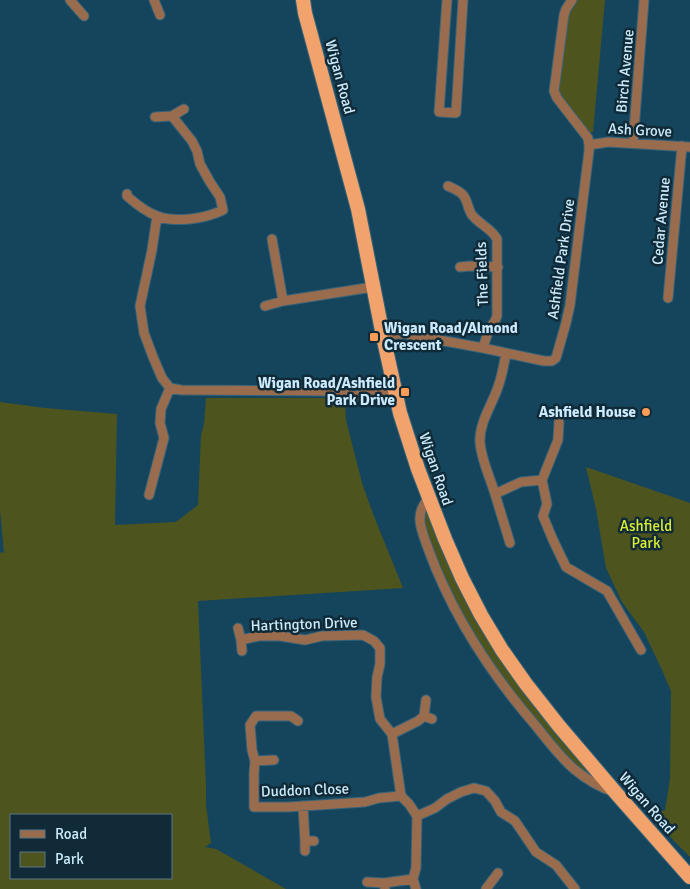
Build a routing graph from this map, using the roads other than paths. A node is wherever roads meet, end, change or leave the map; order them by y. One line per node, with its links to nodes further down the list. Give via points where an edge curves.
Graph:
1 (70, 0): 9 (street)
2 (154, 0): 8 (street)
3 (303, 0): 24 (highway, Wigan Road, via 358,208)
4 (572, 0): 16 (street, via 564,15 554,93 585,133)
5 (644, 0): 15 (street, Birch Avenue)
6 (447, 2): 7 (street); 10 (street)
7 (462, 2): 11 (street)
8 (160, 15)
9 (84, 16)
10 (443, 58): 11 (street); 11 (street, via 439,112 456,113)
11 (459, 60)
12 (184, 109): 13 (street)
13 (172, 116): 14 (street); 20 (street, via 192,141 200,164 220,197 223,210 189,219 172,220)
14 (155, 117)
15 (633, 144): 16 (street, Ash Grove, via 608,142); 17 (street, Ash Grove)
16 (590, 145): 30 (street, Ashfield Park Drive, via 570,305 558,354 555,360 548,362)
17 (686, 147): 25 (street, Cedar Avenue)
18 (448, 186): 23 (street, The Fields, via 462,194 472,215 496,236)
19 (127, 194): 20 (street, via 140,207)
20 (157, 216): 31 (street, via 140,306 152,357)
21 (272, 239): 26 (street)
22 (460, 267): 23 (street)
23 (498, 267): 29 (street, The Fields, via 496,319)
24 (373, 288): 26 (street); 28 (highway, Wigan Road)
25 (668, 298)
26 (283, 301): 27 (street)
27 (265, 306)
28 (383, 336): 29 (street, Ashfield Park Drive, via 406,334); 32 (highway, Wigan Road)
29 (483, 348): 30 (street, Ashfield Park Drive)
30 (506, 353): 35 (street, via 500,381 480,437 482,455)
31 (170, 388): 32 (street, via 324,391 354,396); 36 (street, via 161,409 164,438)
32 (395, 390): 37 (highway, Wigan Road)
33 (559, 422): 34 (street, via 558,440)
34 (542, 480): 35 (street, via 521,482); 41 (street, via 547,504 543,516 566,567 608,591)
35 (496, 494): 38 (street)
36 (149, 495)
37 (429, 498): 48 (highway, Wigan Road, via 462,578 502,650 559,726); 48 (street, via 419,519 444,588 462,625 506,691 574,769 598,786)
38 (510, 543)
39 (238, 628): 40 (street)
40 (241, 640): 42 (street); 45 (street, Hartington Drive, via 259,636 304,640 363,635 374,641 380,648 376,697 380,719)
41 (641, 650)
42 (242, 651)
43 (426, 700): 45 (street, via 428,717)
44 (298, 720): 47 (street, Duddon Close, via 291,716 256,716 250,725)
45 (392, 734): 49 (street, Hartington Drive)
46 (274, 760): 47 (street)
47 (255, 761): 50 (street, Duddon Close, via 254,807)
48 (616, 793): 54 (highway, Wigan Road)
49 (401, 796): 50 (street, Duddon Close); 51 (street)
50 (303, 806): 52 (street)
51 (417, 816): 55 (street); 60 (street, via 461,792 474,788 486,791 501,812 515,821 536,852 556,865)
52 (308, 844)
53 (498, 874): 59 (street)
54 (690, 876)
55 (413, 879): 57 (street); 58 (street)
56 (367, 882): 57 (street)
57 (384, 886)
58 (416, 889)
59 (486, 889)
60 (575, 889)

